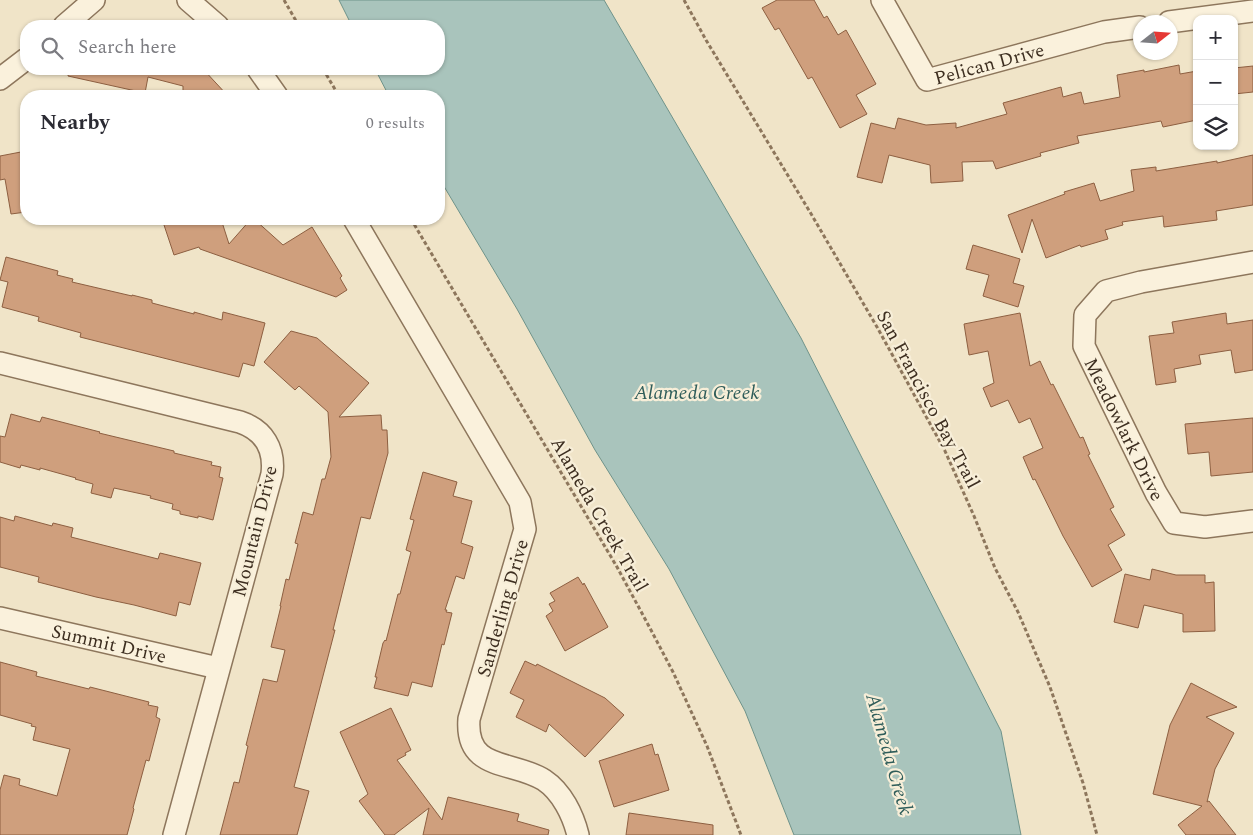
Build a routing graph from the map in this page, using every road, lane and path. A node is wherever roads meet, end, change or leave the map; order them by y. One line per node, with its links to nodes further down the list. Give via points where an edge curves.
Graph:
1 (94, 0): 7 (street)
2 (188, 0): 8 (street)
3 (284, 0): 9 (path)
4 (684, 0): 28 (path, San Francisco Bay Trail, via 877,327 945,451 1050,686 1083,782)
5 (882, 0): 11 (street, Pelican Drive, via 927,80 1104,32)
6 (1253, 11): 10 (street)
7 (71, 20)
8 (211, 20)
9 (295, 20)
10 (1178, 21)
11 (1133, 27)
12 (20, 64): 15 (street)
13 (262, 75): 16 (street)
14 (327, 75): 17 (path)
15 (0, 79)
16 (273, 90)
17 (335, 90)
18 (358, 225): 26 (street, Sanderling Drive, via 520,502 525,529 469,719 471,741 481,755 535,776 551,786 566,805)
19 (415, 225): 27 (path, Alameda Creek Trail, via 617,567 673,672 707,746)
20 (1253, 262): 22 (street, Meadowlark Drive, via 1106,291 1085,315 1084,346 1174,523 1205,527)
21 (0, 363): 24 (street, Mountain Drive, via 248,424 267,443 272,458 272,474)
22 (1253, 521)
23 (0, 618): 24 (street, Summit Drive)
24 (218, 668): 25 (street, Mountain Drive)
25 (174, 835)
26 (578, 835)
27 (741, 835)
28 (1097, 835)

